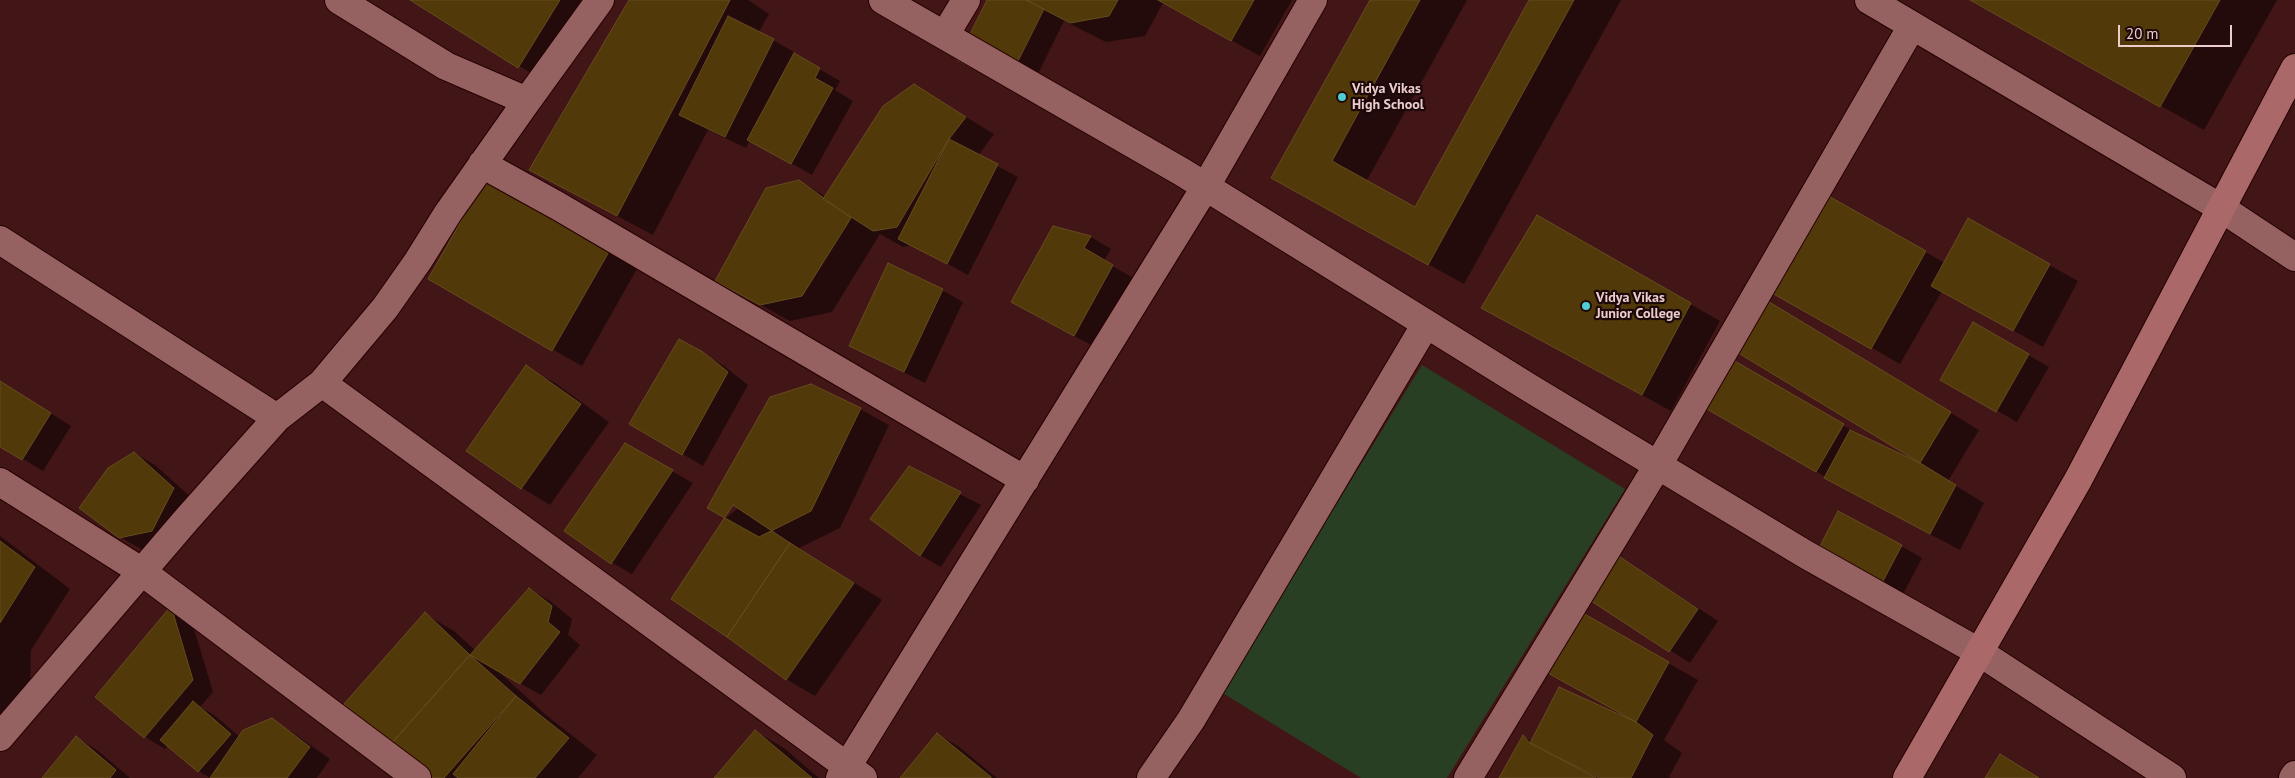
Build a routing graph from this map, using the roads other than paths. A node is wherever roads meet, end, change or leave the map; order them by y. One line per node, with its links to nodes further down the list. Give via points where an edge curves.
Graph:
1 (340, 0): 10 (street, via 446,66)
2 (600, 0): 10 (street)
3 (883, 0): 8 (street)
4 (966, 0): 8 (street)
5 (1313, 0): 12 (street)
6 (1869, 0): 7 (street)
7 (1912, 26): 13 (street); 19 (street)
8 (945, 36): 12 (street)
9 (2295, 68): 13 (main road)
10 (527, 101): 11 (street)
11 (482, 164): 17 (street, via 390,300); 20 (street)
12 (1206, 186): 16 (street); 20 (street)
13 (2221, 208): 15 (street); 23 (main road, via 2078,480)
14 (0, 240): 18 (street)
15 (2295, 257)
16 (1426, 324): 19 (street); 27 (street, via 1191,720)
17 (322, 383): 18 (street); 25 (street)
18 (277, 418): 22 (street)
19 (1658, 465): 23 (street, via 1805,554); 28 (street)
20 (1025, 480): 25 (street)
21 (0, 482): 22 (street)
22 (141, 571): 24 (street); 26 (street)
23 (1979, 652): 29 (main road); 30 (street)
24 (0, 737)
25 (851, 774)
26 (417, 778)
27 (1151, 778)
28 (1468, 778)
29 (1907, 778)
30 (2172, 778)

